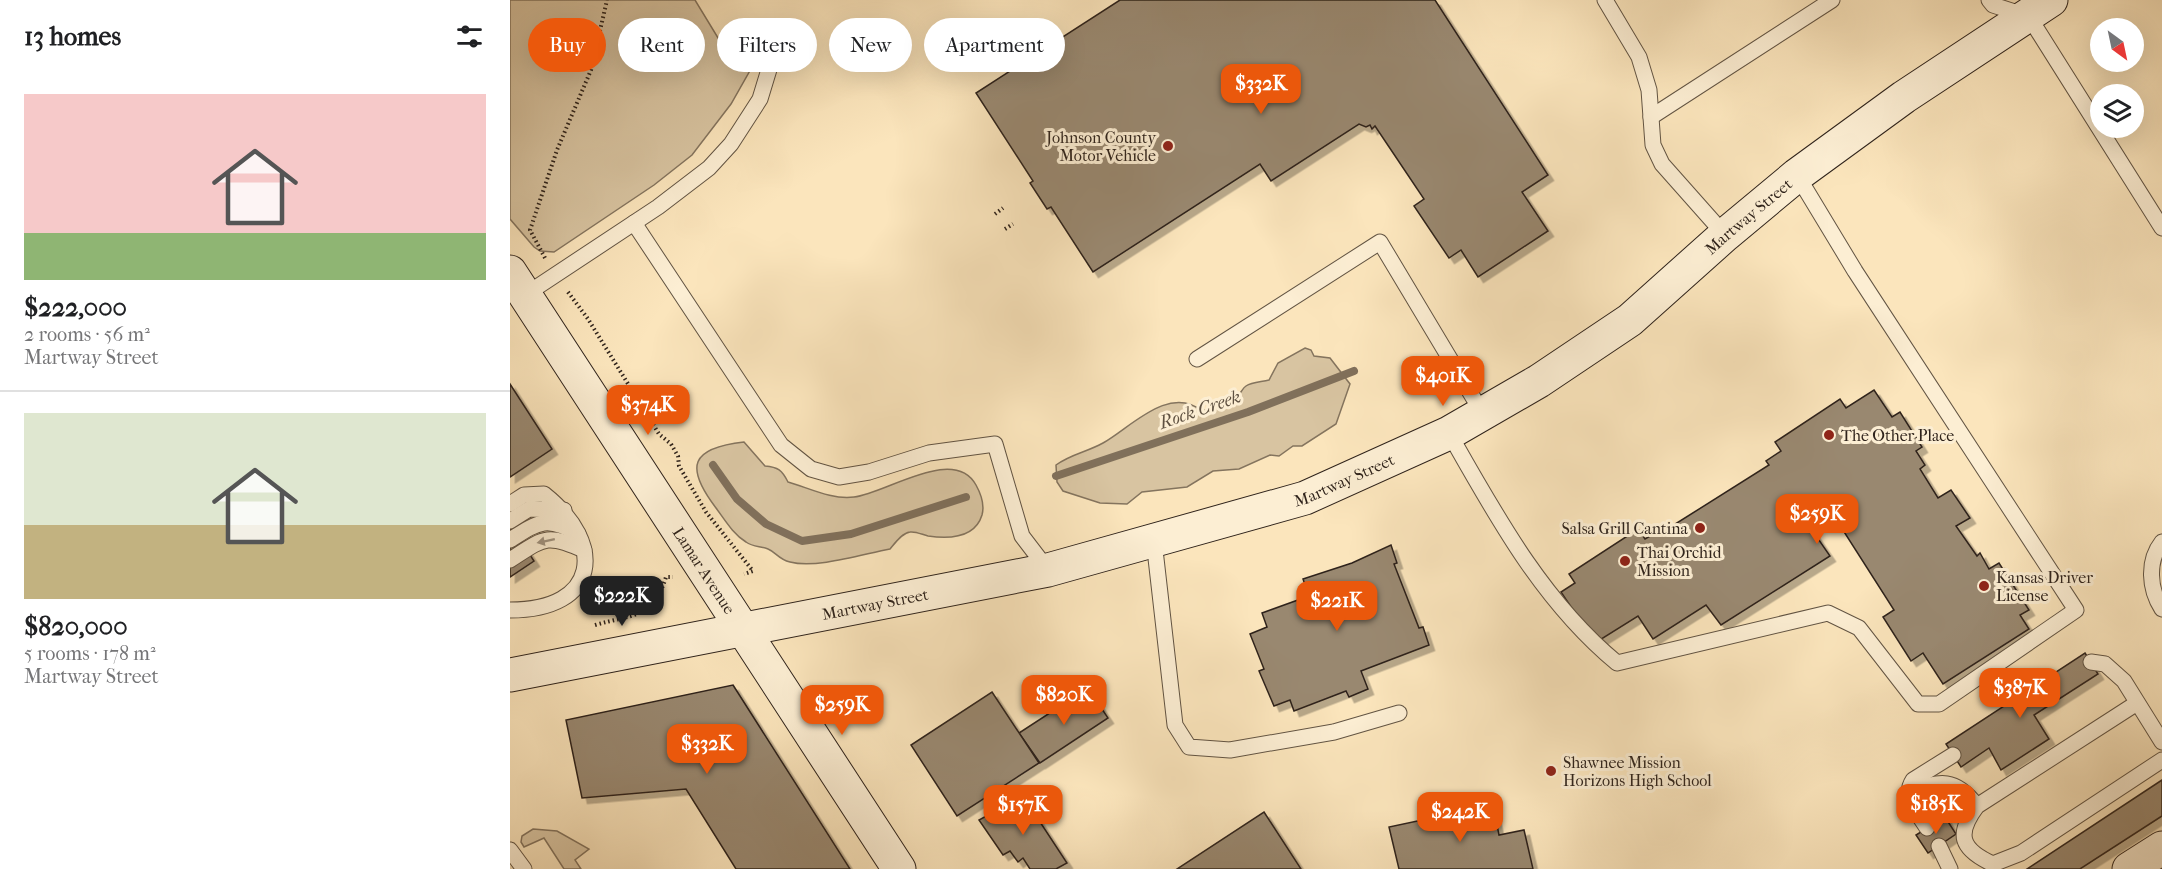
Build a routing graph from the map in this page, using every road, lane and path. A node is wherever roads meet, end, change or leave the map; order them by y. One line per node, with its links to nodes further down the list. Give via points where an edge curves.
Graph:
1 (607, 0): 16 (path, via 591,70 557,150 530,230)
2 (1605, 0): 7 (lane, via 1639,57 1649,90)
3 (1832, 0): 7 (lane)
4 (1989, 0): 5 (lane, via 1993,6)
5 (2034, 5): 8 (street, Martway Street); 13 (lane)
6 (768, 72): 11 (lane, via 760,99 731,144 709,168)
7 (1651, 117): 15 (lane, via 1653,145 1662,164)
8 (1797, 175): 15 (street, Martway Street); 21 (lane, via 1855,271 2076,610 1939,704 1918,704 1859,628 1828,612 1617,663 1587,638 1534,573 1490,507)
9 (1003, 208): 10 (path)
10 (995, 214)
11 (634, 224): 17 (lane); 30 (lane, via 781,446 811,469 839,477 929,453 995,444 1022,536)
12 (1013, 224): 14 (path)
13 (2162, 228)
14 (1005, 229)
15 (1725, 235): 20 (street, Martway Street, via 1630,320)
16 (537, 245)
17 (514, 278): 36 (street, Lamar Avenue)
18 (578, 307): 31 (path, via 659,434 671,444 706,512 753,571)
19 (1197, 359): 20 (lane, via 1380,242)
20 (1483, 414): 21 (street, Martway Street)
21 (1449, 433): 26 (street, Martway Street, via 1305,498)
22 (510, 504): 23 (lane, via 524,495 544,494)
23 (564, 510): 24 (lane, via 529,509); 28 (lane)
24 (510, 521)
25 (510, 540): 28 (lane, via 539,522 561,524)
26 (1154, 541): 30 (street, Martway Street); 40 (lane, via 1175,725 1189,747 1230,750 1334,732)
27 (2162, 542): 33 (lane, via 2156,549 2151,577)
28 (582, 543): 29 (lane, one-way to 29, via 557,538 537,542); 34 (lane, via 585,572 567,597 536,609)
29 (510, 560)
30 (1048, 570): 36 (street, Martway Street)
31 (747, 574)
32 (672, 577): 35 (path, via 666,577 657,601 648,610)
33 (2162, 609)
34 (510, 610)
35 (594, 625)
36 (744, 629): 38 (street, Martway Street); 52 (street, Lamar Avenue)
37 (2091, 662): 39 (lane, via 2105,664 2124,681)
38 (510, 675)
39 (2137, 703): 41 (lane); 45 (lane)
40 (1399, 713)
41 (2162, 742)
42 (1953, 755): 44 (lane, via 1913,780)
43 (2162, 760): 50 (lane, via 2021,853)
44 (1910, 791): 45 (lane, via 1940,781 1965,790); 46 (lane, via 1909,799)
45 (1977, 806): 50 (lane, via 1964,823 1964,839 1970,850)
46 (1927, 828)
47 (1939, 846): 53 (lane)
48 (2162, 848): 54 (street)
49 (510, 850): 51 (lane)
50 (1992, 866)
51 (524, 869)
52 (898, 869)
53 (1950, 869)
54 (2129, 869)

